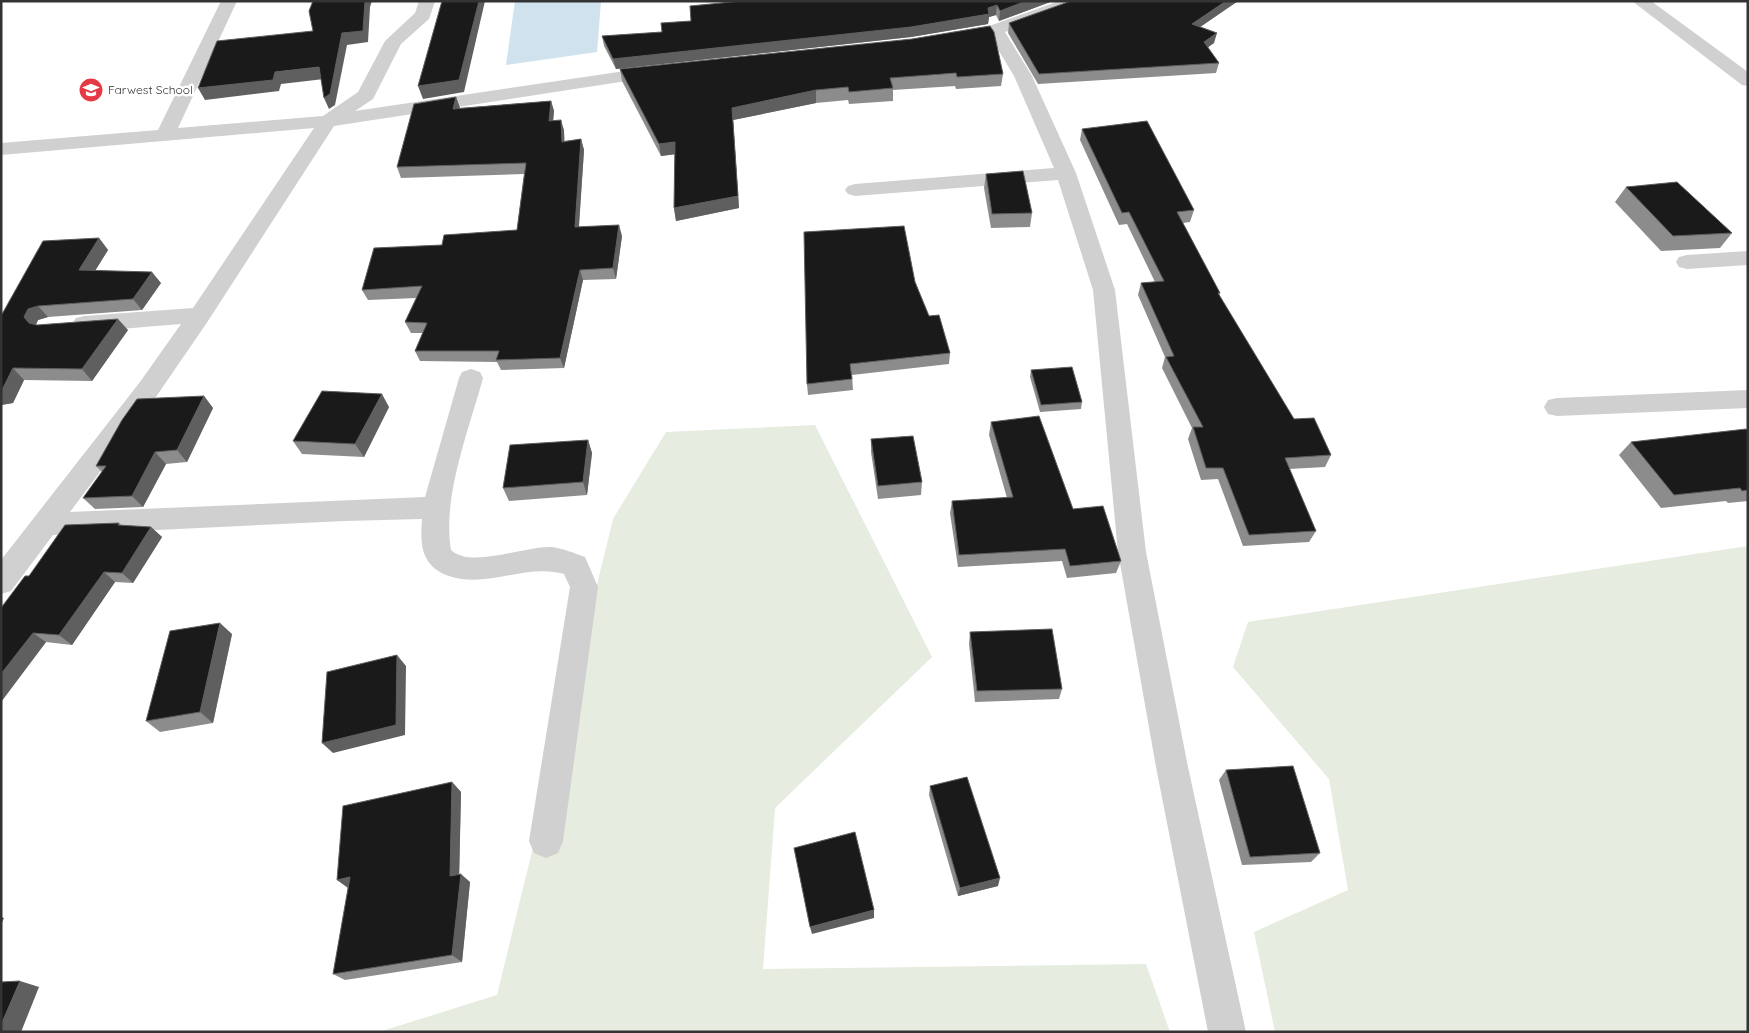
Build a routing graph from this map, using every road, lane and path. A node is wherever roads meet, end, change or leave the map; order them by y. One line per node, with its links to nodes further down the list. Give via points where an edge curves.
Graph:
1 (229, 1): 10 (street)
2 (427, 1): 9 (street, via 423,15 394,41 366,95)
3 (1075, 1): 5 (street)
4 (1640, 1): 8 (street)
5 (995, 30): 6 (street); 12 (street, via 1023,76)
6 (939, 40)
7 (672, 69): 9 (street)
8 (1748, 81)
9 (328, 121): 10 (street); 16 (street)
10 (165, 136): 11 (street)
11 (1, 149)
12 (1066, 173): 13 (street); 25 (street, via 1104,290 1132,552 1172,767)
13 (855, 190)
14 (1748, 258): 15 (street)
15 (1687, 262)
16 (200, 315): 17 (street); 22 (street, via 149,388)
17 (67, 326)
18 (472, 378): 21 (street)
19 (1748, 399): 20 (street)
20 (1557, 407)
21 (436, 508): 22 (street); 24 (street, via 437,553 444,562 476,569 550,559 575,565 584,587)
22 (45, 524): 23 (street)
23 (1, 582)
24 (546, 841)
25 (1227, 1032)

